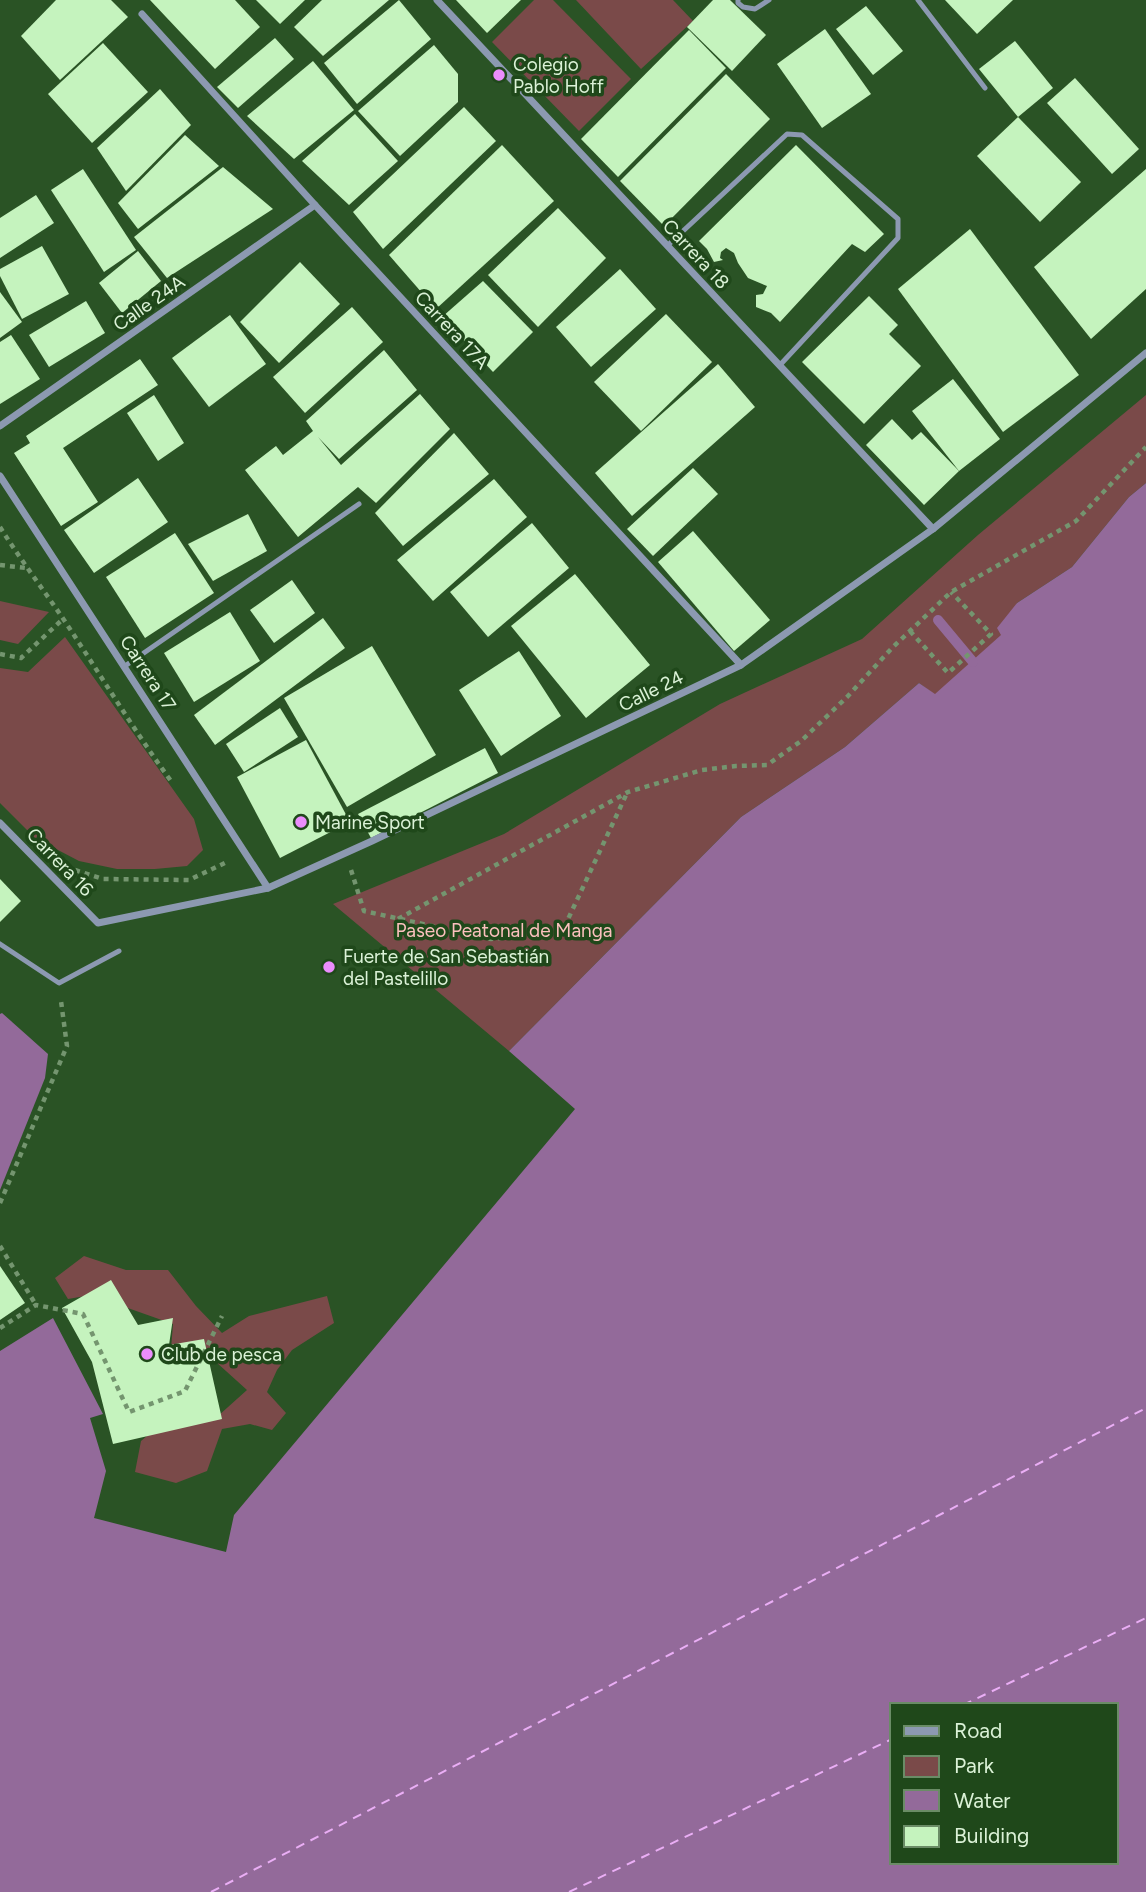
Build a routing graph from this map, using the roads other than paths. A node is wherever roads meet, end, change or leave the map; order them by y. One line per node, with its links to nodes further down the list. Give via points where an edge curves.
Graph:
1 (437, 0): 8 (street, Carrera 18)
2 (738, 0): 3 (lane, via 743,7 755,9)
3 (769, 0)
4 (918, 0): 6 (lane)
5 (142, 14): 7 (street, Carrera 17A)
6 (985, 89)
7 (315, 205): 11 (street, Calle 24A); 15 (street, Carrera 17A)
8 (667, 246): 10 (street, Carrera 18); 10 (lane, via 787,134 802,135 898,219 898,238)
9 (1146, 353): 14 (street, Calle 24)
10 (780, 365): 14 (street, Carrera 18)
11 (0, 426)
12 (0, 475): 16 (street, Carrera 17)
13 (359, 504): 16 (lane)
14 (933, 528): 15 (street, Calle 24)
15 (740, 665): 18 (street, Calle 24)
16 (125, 666): 18 (street, Carrera 17)
17 (0, 823): 19 (street, Carrera 16)
18 (268, 888): 19 (street, Calle 24)
19 (99, 923)
20 (0, 944): 21 (lane, via 59,983)
21 (119, 951)

